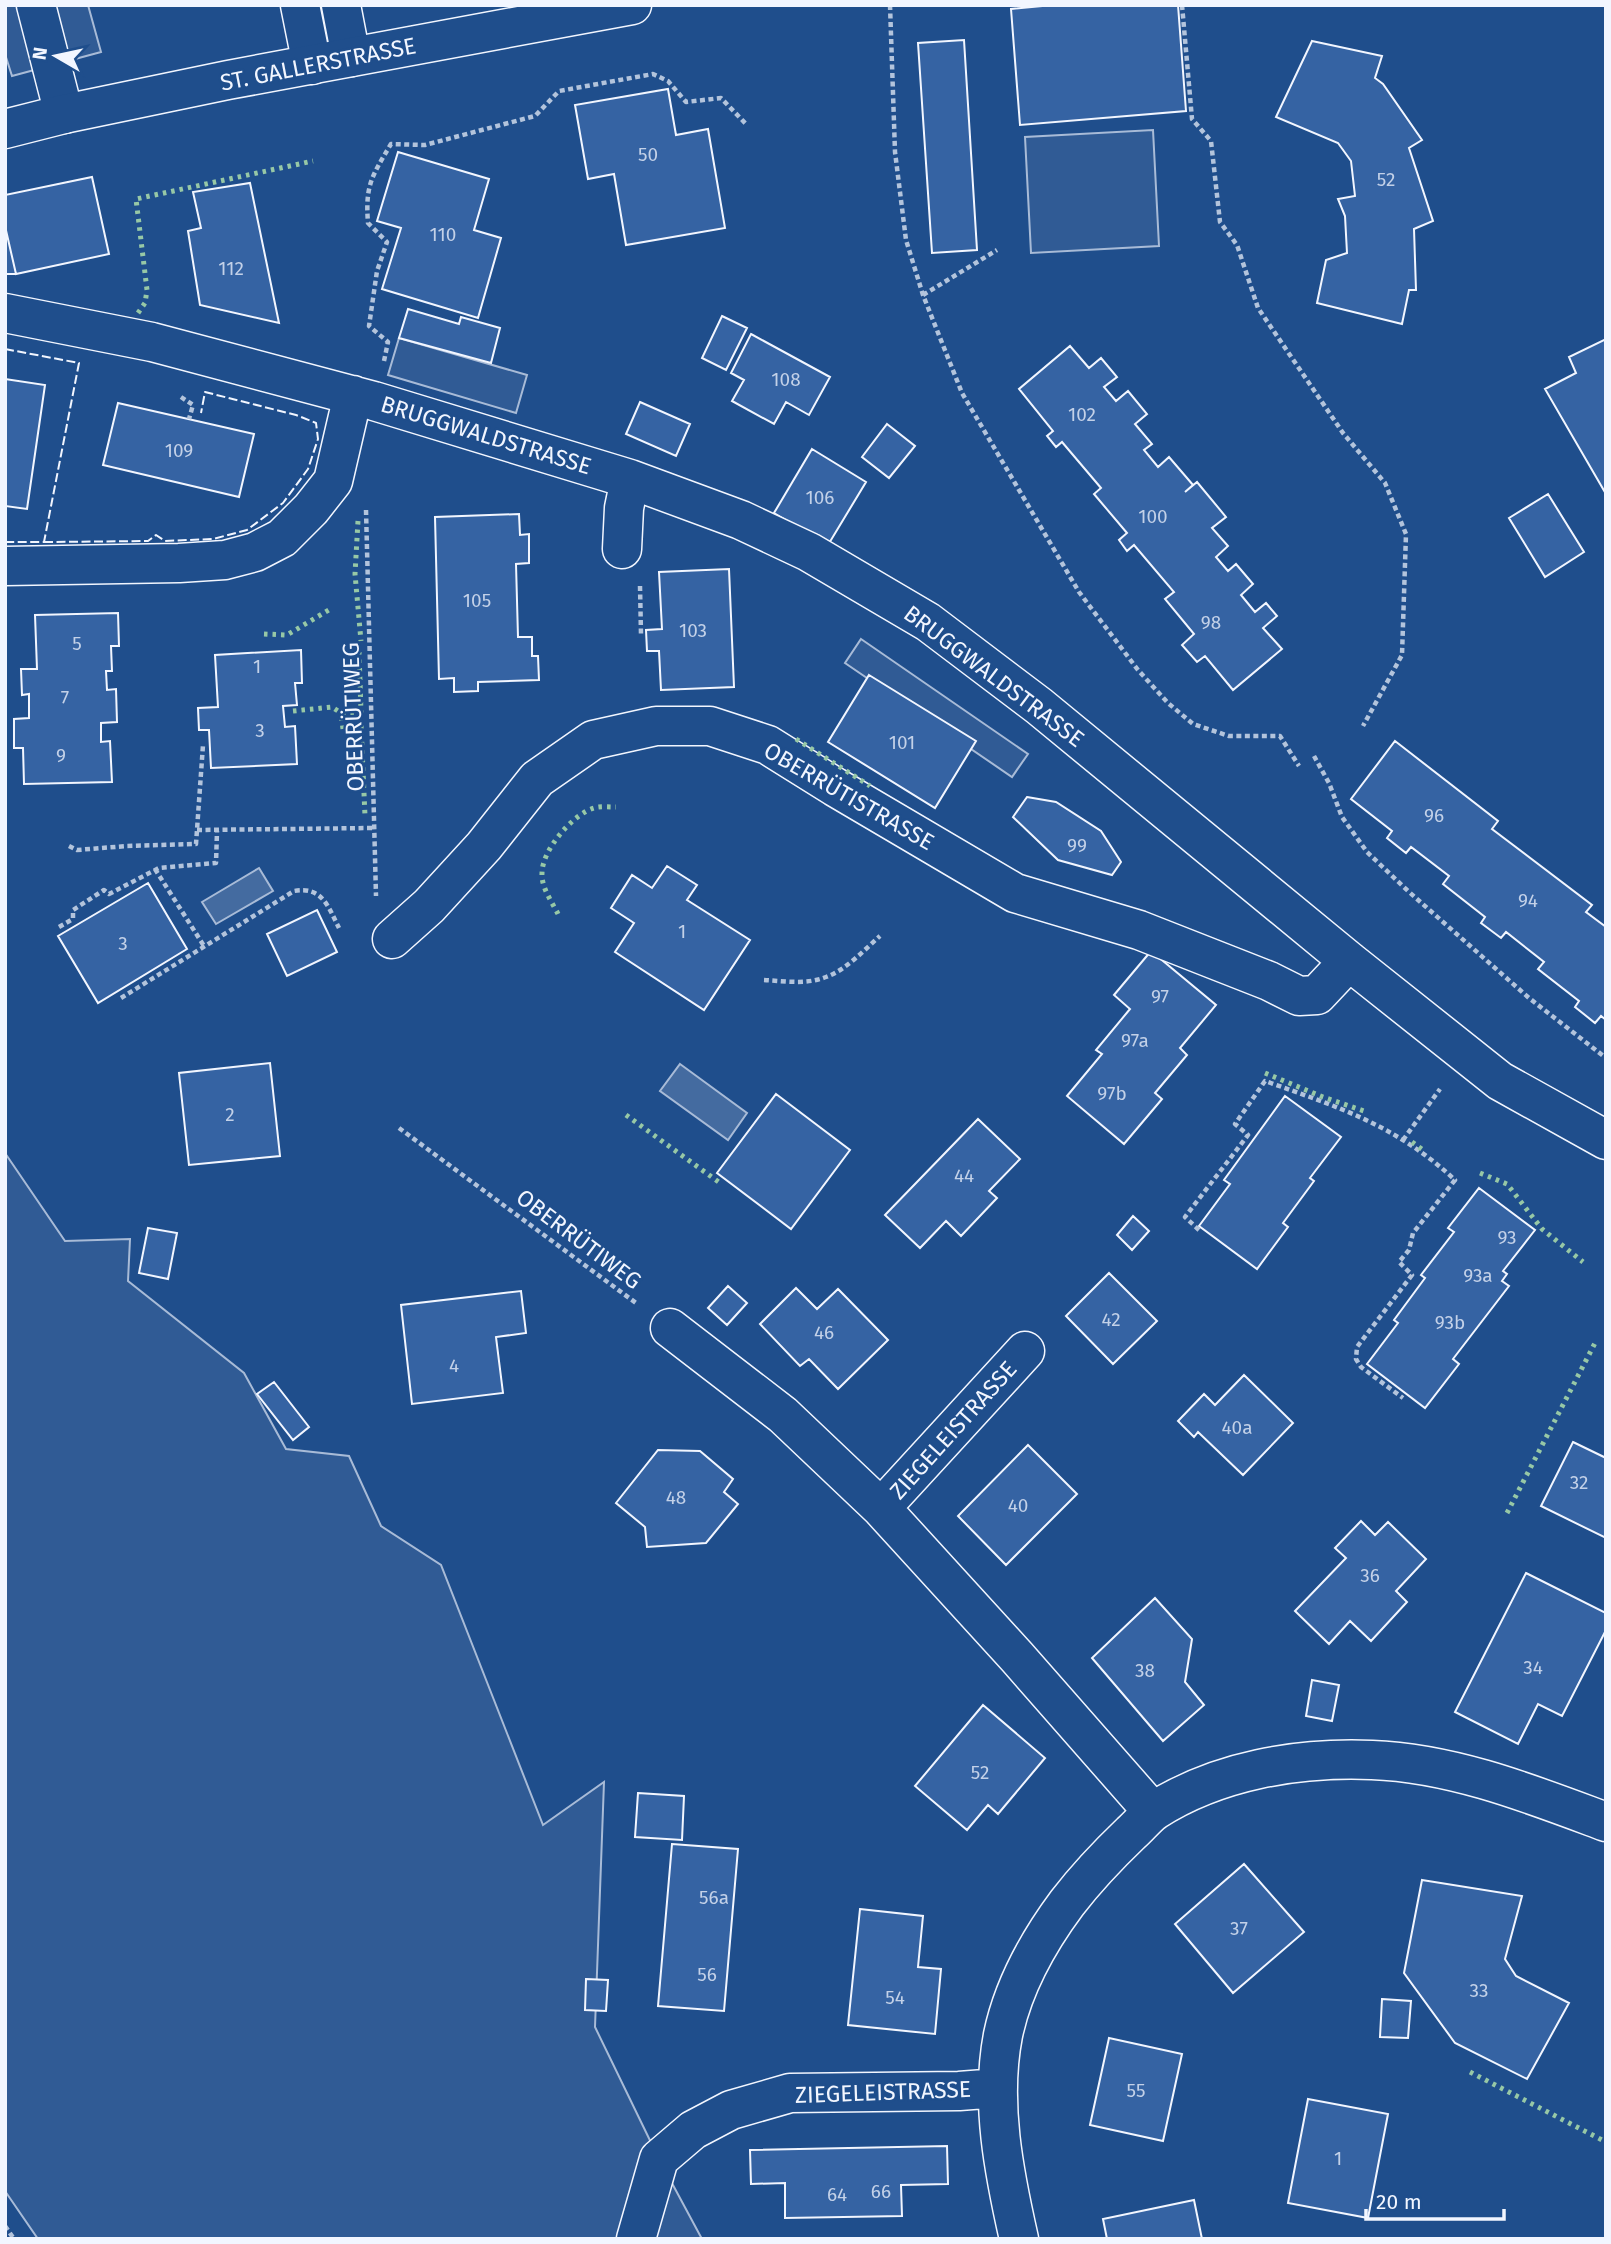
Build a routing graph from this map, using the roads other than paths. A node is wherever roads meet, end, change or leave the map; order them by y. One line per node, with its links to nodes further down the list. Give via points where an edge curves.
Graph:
1 (36, 5): 7 (street)
2 (300, 5): 6 (street)
3 (341, 5): 5 (street)
4 (632, 5): 5 (street, ST. GALLERSTRASSE)
5 (351, 57): 6 (street, ST. GALLERSTRASSE)
6 (312, 65): 7 (street, ST. GALLERSTRASSE)
7 (64, 114): 8 (street, ST. GALLERSTRASSE)
8 (5, 129)
9 (5, 313): 10 (street, BRUGGWALDSTRASSE, via 152,342)
10 (354, 395): 11 (street, BRUGGWALDSTRASSE); 13 (street, via 333,481 282,538 255,552 179,564)
11 (630, 479): 12 (street); 15 (street, BRUGGWALDSTRASSE, via 741,520 809,552 928,622 1039,706)
12 (622, 549)
13 (5, 566)
14 (384, 922): 15 (street, OBERRÜTISTRASSE, via 429,906 537,779 593,740 656,726 710,726 768,745 1015,893 1139,930 1298,996 1317,995)
15 (1349, 961): 16 (street, BRUGGWALDSTRASSE, via 1500,1081)
16 (1606, 1140)
17 (670, 1328): 19 (street, ZIEGELEISTRASSE, via 783,1415)
18 (1025, 1351): 19 (street, ZIEGELEISTRASSE)
19 (881, 1508): 20 (street, ZIEGELEISTRASSE)
20 (1153, 1812): 21 (street, ZIEGELEISTRASSE, via 1195,1790 1263,1766 1372,1760 1434,1767 1523,1791); 22 (street, ZIEGELEISTRASSE, via 1091,1871 1048,1929 1019,1983 1003,2034)
21 (1606, 1822)
22 (998, 2088): 23 (street, ZIEGELEISTRASSE, via 790,2092 731,2109 693,2130 659,2159); 24 (street, ZIEGELEISTRASSE, via 1004,2173)
23 (636, 2239)
24 (1018, 2239)

